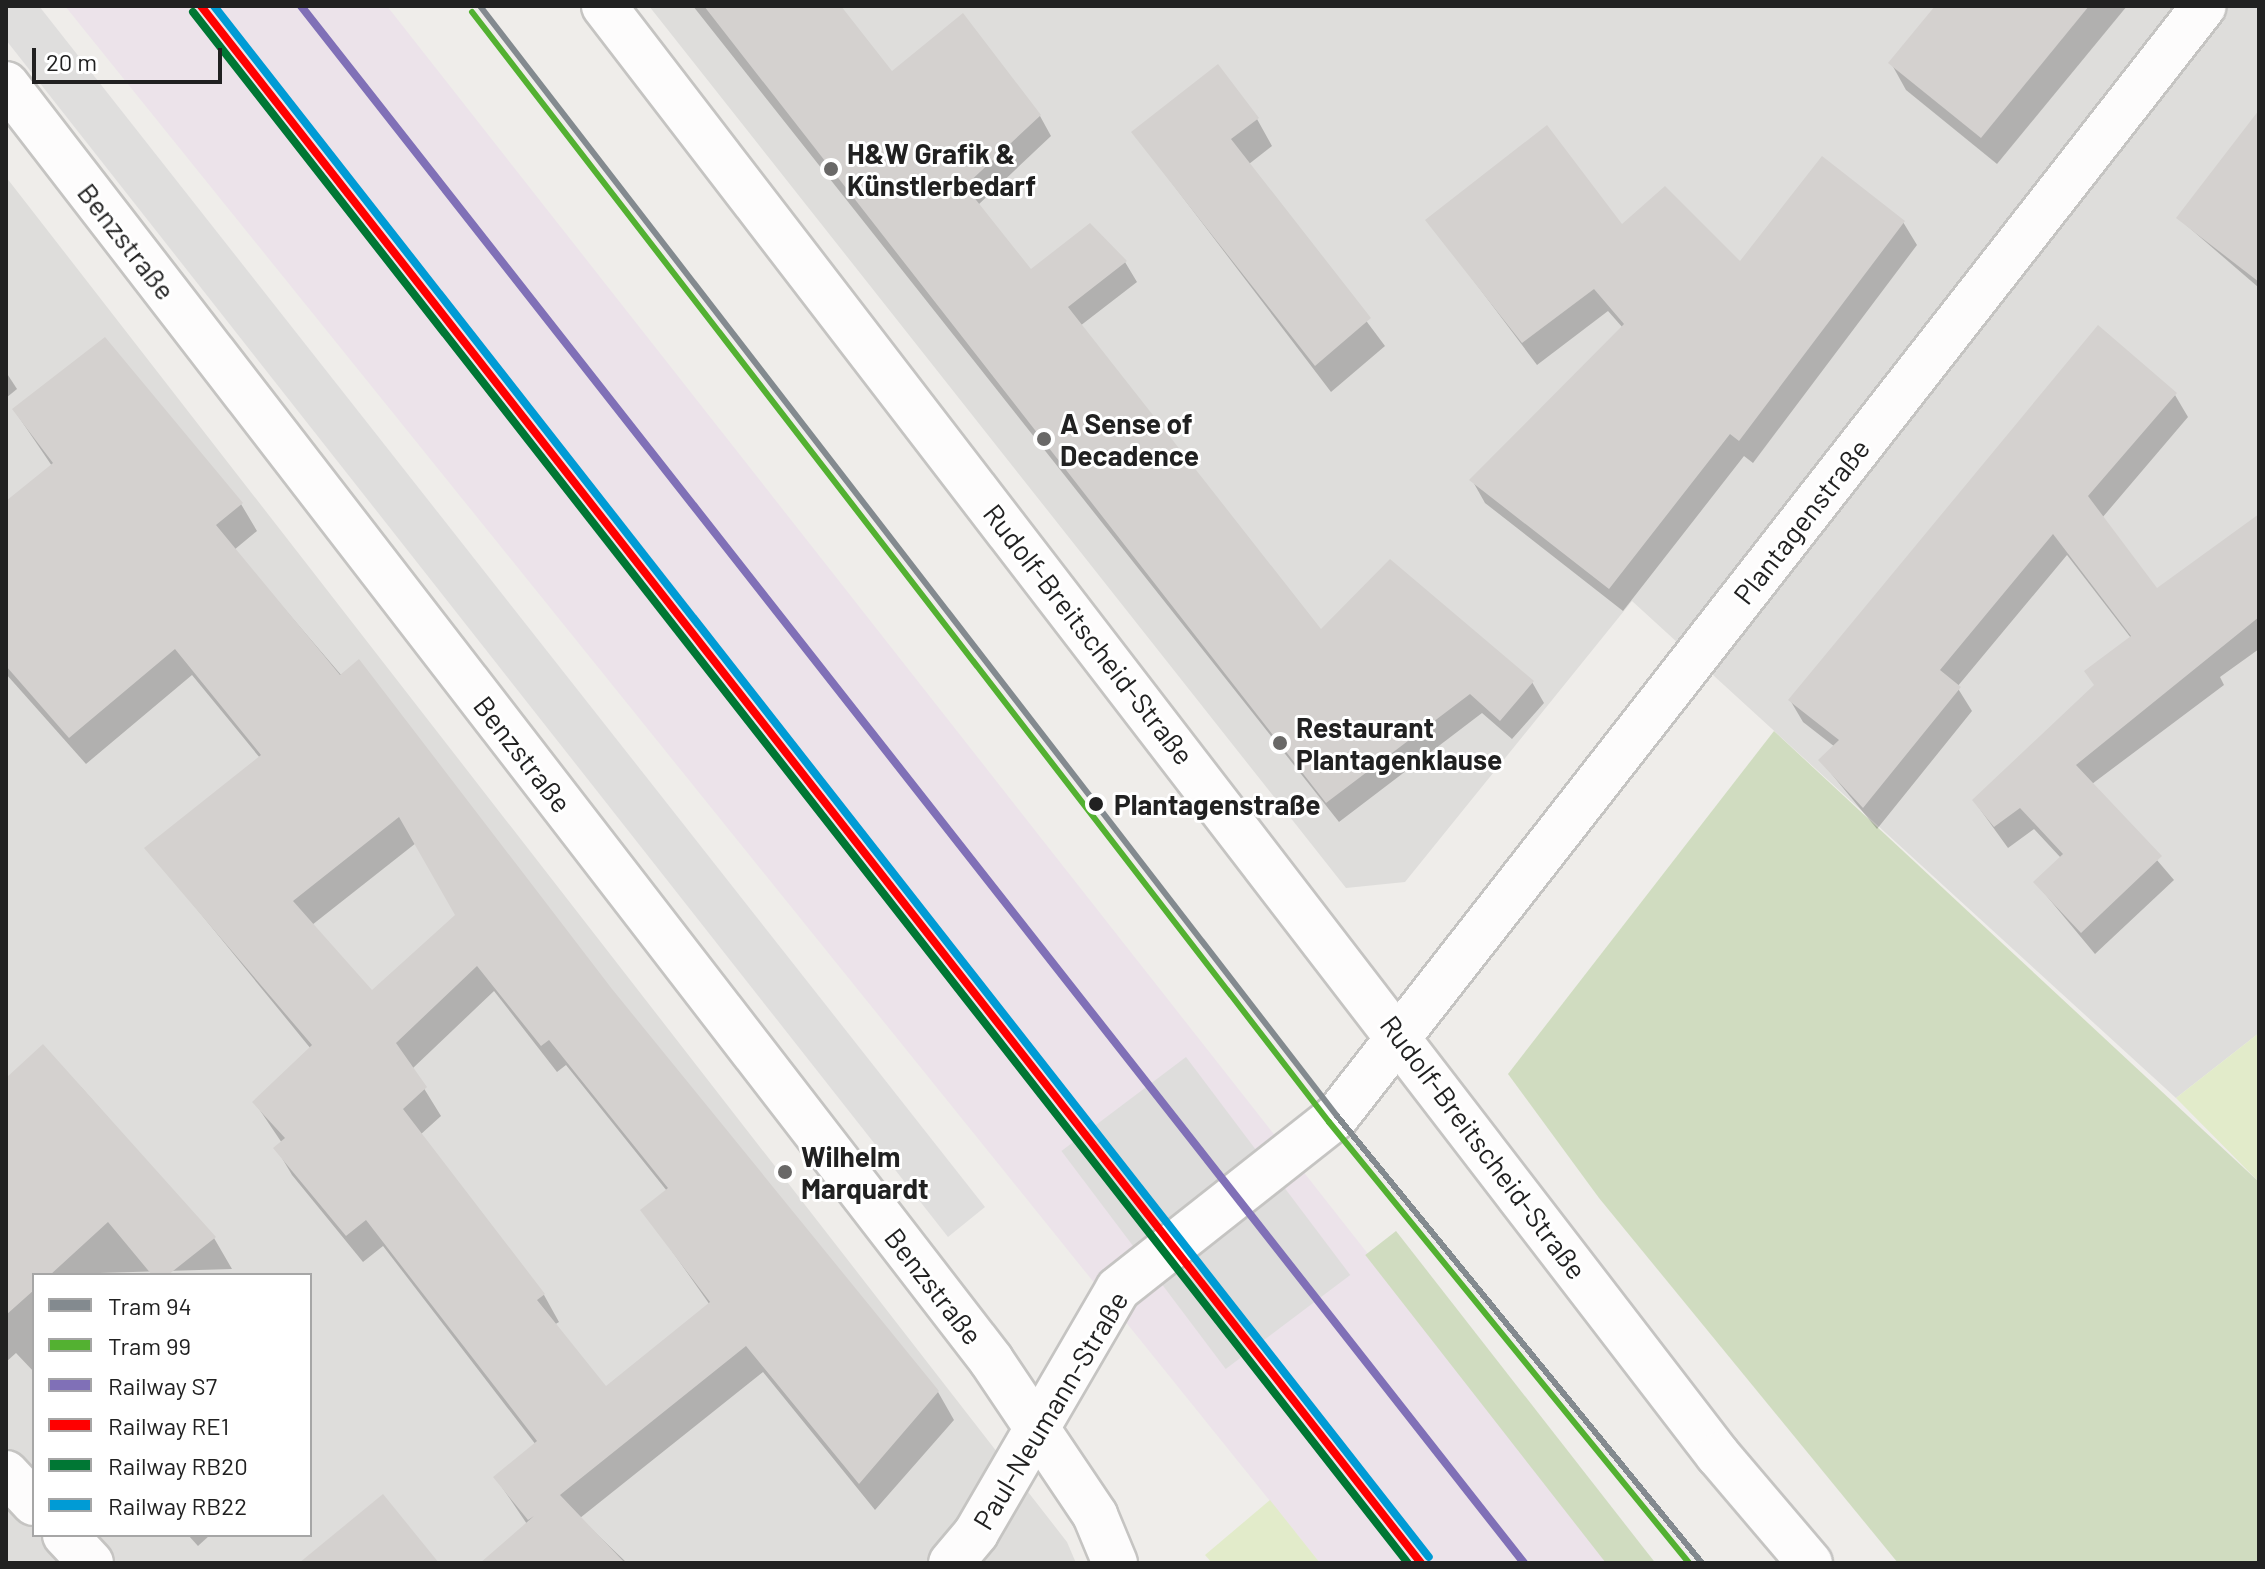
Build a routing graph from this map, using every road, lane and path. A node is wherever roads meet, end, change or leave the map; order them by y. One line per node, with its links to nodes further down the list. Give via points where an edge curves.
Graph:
1 (604, 6): 4 (street, Rudolf-Breitscheid-Straße)
2 (2204, 6): 4 (street, Plantagenstraße)
3 (6, 84): 5 (street, Benzstraße)
4 (1399, 1036): 5 (street, Paul-Neumann-Straße, via 1337,1116 1118,1289); 12 (street, Rudolf-Breitscheid-Straße, via 1718,1455)
5 (1037, 1426): 10 (street, Paul-Neumann-Straße, via 976,1533); 11 (street, Benzstraße, via 1095,1515)
6 (6, 1473): 7 (street)
7 (32, 1501)
8 (67, 1537): 9 (street)
9 (91, 1563)
10 (951, 1563)
11 (1115, 1563)
12 (1810, 1563)

